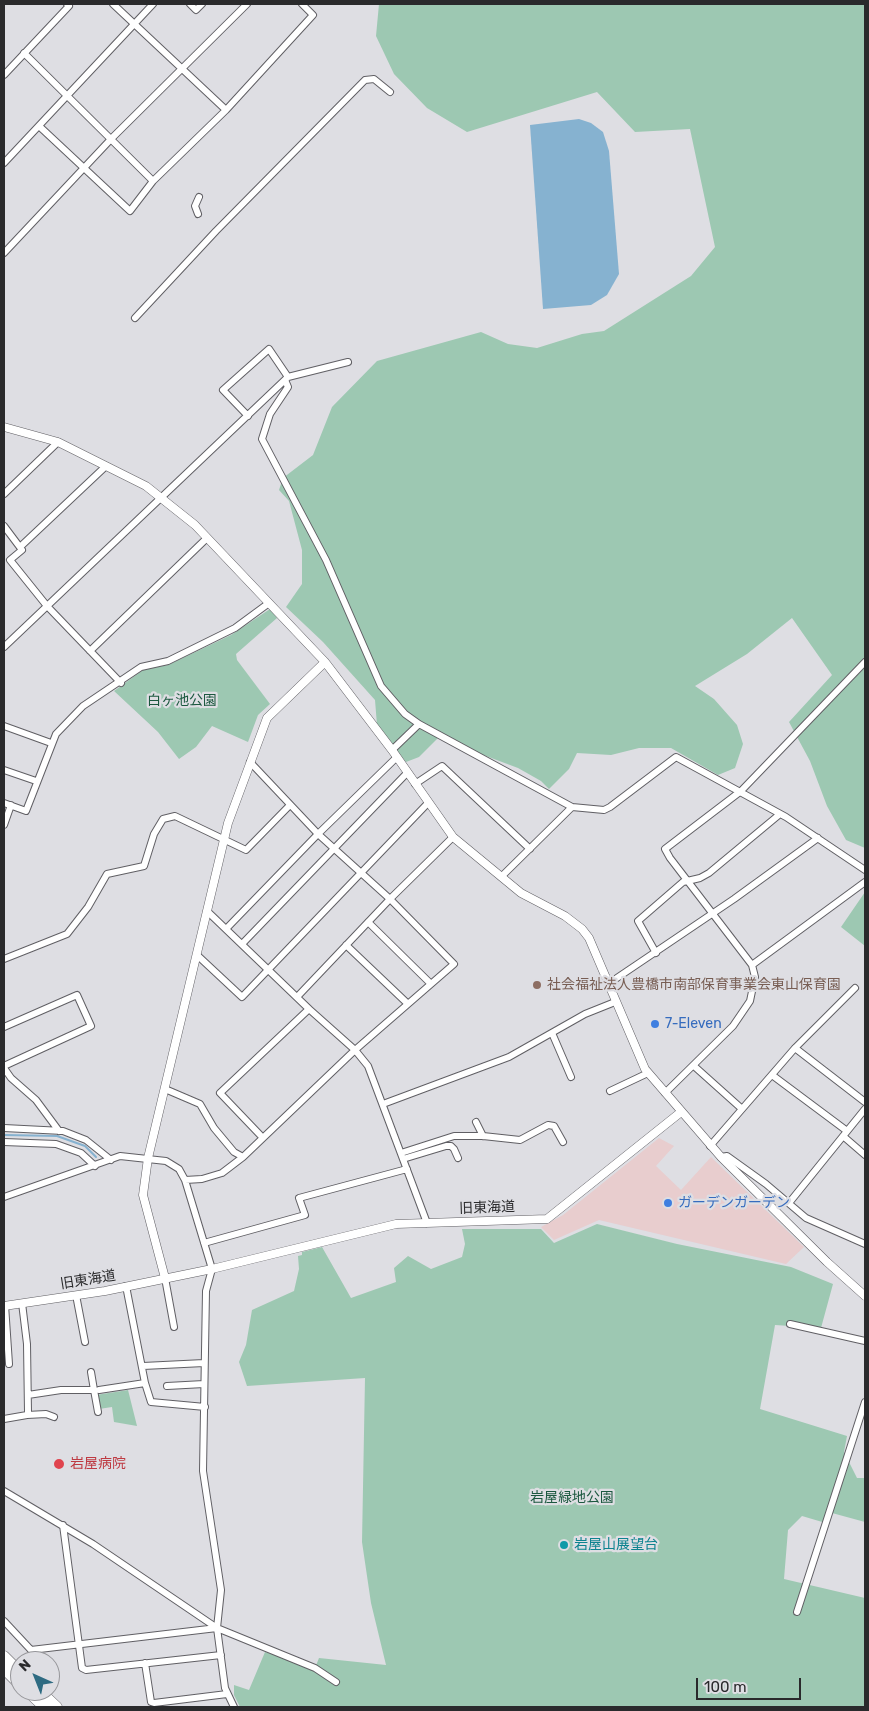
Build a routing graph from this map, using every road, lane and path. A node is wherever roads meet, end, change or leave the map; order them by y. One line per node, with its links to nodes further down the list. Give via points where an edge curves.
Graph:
1 (69, 4): 9 (street)
2 (112, 4): 8 (street)
3 (153, 4): 8 (street)
4 (190, 4): 5 (street, via 196,10)
5 (202, 4)
6 (247, 4): 10 (street)
7 (302, 4): 14 (street, via 313,15)
8 (134, 24): 10 (street); 13 (street)
9 (24, 53): 11 (street); 13 (street)
10 (182, 68): 14 (street); 16 (street)
11 (4, 75)
12 (390, 92): 23 (street, via 374,79 365,80)
13 (68, 96): 15 (street); 16 (street)
14 (226, 110): 19 (street)
15 (39, 126): 17 (street); 18 (street)
16 (112, 138): 18 (street); 19 (street)
17 (4, 163)
18 (85, 167): 19 (street, via 130,211); 22 (street)
19 (153, 181)
20 (200, 197): 21 (street, via 195,206)
21 (198, 214)
22 (4, 254)
23 (135, 318)
24 (348, 362): 25 (street)
25 (287, 379): 26 (street); 26 (street, via 269,349 223,390); 44 (street, via 288,386 270,414 262,438 326,560 381,686 405,714)
26 (248, 416): 31 (street)
27 (4, 427): 28 (street)
28 (58, 442): 29 (street); 30 (street)
29 (106, 466): 31 (street); 34 (street)
30 (4, 494)
31 (162, 497): 33 (street); 36 (street)
32 (4, 526): 34 (street)
33 (207, 538): 35 (street); 40 (street)
34 (20, 547): 36 (street, via 22,550 10,560)
35 (269, 603): 41 (street); 43 (street, via 235,628 168,661 141,667)
36 (46, 606): 38 (street); 40 (street)
37 (4, 636): 38 (street)
38 (11, 640): 39 (street)
39 (4, 647)
40 (90, 651): 43 (street)
41 (325, 662): 47 (street); 48 (street, via 267,718)
42 (865, 662): 53 (street)
43 (121, 683): 46 (street, via 83,706)
44 (419, 724): 47 (street); 57 (street)
45 (4, 726): 46 (street)
46 (51, 743): 51 (street)
47 (394, 754): 50 (street); 60 (street)
48 (250, 762): 56 (street); 63 (street)
49 (4, 770): 51 (street)
50 (407, 773): 52 (street); 64 (street)
51 (36, 782): 55 (street, via 26,811)
52 (415, 784): 54 (street); 65 (street, via 442,766)
53 (741, 791): 57 (street, via 676,757 604,810); 58 (street); 69 (street, via 665,849)
54 (428, 803): 61 (street); 67 (street)
55 (7, 804): 59 (street)
56 (290, 805): 60 (street); 63 (street, via 246,850)
57 (572, 807): 65 (street)
58 (780, 814): 62 (street); 69 (street, via 709,873)
59 (4, 825)
60 (318, 834): 64 (street); 75 (street)
61 (453, 837): 68 (street); 71 (street)
62 (818, 838): 66 (street); 73 (street)
63 (224, 841): 72 (street); 80 (street, via 175,816 163,819 154,834 144,866 107,874 67,934)
64 (334, 848): 67 (street); 76 (street)
65 (530, 848): 68 (street)
66 (865, 870)
67 (362, 874): 71 (street); 82 (street)
68 (501, 877): 84 (street, via 521,894 565,916 582,929)
69 (687, 881): 73 (street); 78 (street, via 638,922)
70 (865, 882): 81 (street)
71 (390, 899): 74 (street); 83 (street, via 454,964)
72 (207, 911): 75 (street); 79 (street)
73 (712, 915): 78 (street); 81 (street)
74 (368, 922): 77 (street); 83 (street)
75 (226, 929): 76 (street)
76 (242, 944): 82 (street)
77 (346, 945): 86 (street); 88 (street)
78 (656, 952): 84 (street)
79 (197, 955): 82 (street, via 242,997); 99 (street)
80 (4, 959)
81 (752, 965): 94 (street, via 755,976 753,988 743,1013)
82 (269, 971): 86 (street)
83 (431, 984): 88 (street)
84 (608, 984): 87 (street)
85 (854, 988): 92 (street)
86 (297, 997): 89 (street)
87 (615, 1002): 91 (street, via 585,1014); 96 (street)
88 (408, 1004): 93 (street)
89 (309, 1009): 93 (street); 112 (street, via 220,1093)
90 (4, 1027): 95 (street, via 77,995 91,1026)
91 (552, 1034): 98 (street); 103 (street, via 509,1057)
92 (795, 1048): 97 (street); 102 (street)
93 (356, 1050): 103 (street, via 368,1066); 112 (street)
94 (694, 1066): 101 (street); 104 (street)
95 (5, 1071): 109 (street, via 36,1100)
96 (648, 1073): 100 (street); 101 (street)
97 (772, 1075): 104 (street); 110 (street)
98 (572, 1077)
99 (165, 1089): 118 (street, via 200,1104 214,1128 234,1152); 120 (street)
100 (610, 1091)
101 (665, 1093): 106 (street)
102 (865, 1102)
103 (383, 1104): 117 (street)
104 (742, 1110): 115 (street)
105 (865, 1111): 110 (street)
106 (681, 1112): 115 (street); 128 (street, 旧東海道, via 547,1219)
107 (476, 1122): 111 (street)
108 (4, 1128): 109 (street)
109 (59, 1130): 122 (street, via 86,1140)
110 (845, 1134): 116 (street); 127 (street)
111 (483, 1136): 114 (street, via 520,1140 548,1125 554,1126); 117 (street, via 454,1136)
112 (263, 1138): 118 (street)
113 (4, 1142): 123 (street, via 56,1144 81,1153)
114 (563, 1142)
115 (710, 1146): 119 (street)
116 (865, 1155)
117 (402, 1156): 121 (street, via 451,1146); 124 (street)
118 (243, 1157): 125 (street, via 222,1173)
119 (720, 1157): 127 (street, via 727,1156); 135 (street)
120 (148, 1158): 122 (street, via 120,1156); 125 (street, via 166,1161 179,1169); 132 (street, via 143,1195)
121 (458, 1158)
122 (111, 1160): 123 (street)
123 (95, 1166): 126 (street)
124 (407, 1169): 128 (street); 129 (street, via 299,1198 305,1216)
125 (185, 1180): 129 (street)
126 (4, 1197)
127 (789, 1204): 130 (street, via 806,1218)
128 (428, 1223): 131 (street, 旧東海道, via 396,1224)
129 (204, 1243): 131 (street)
130 (865, 1244)
131 (212, 1269): 132 (street, 旧東海道); 142 (street, via 206,1291)
132 (165, 1278): 133 (street, 旧東海道); 139 (street)
133 (126, 1286): 134 (street, 旧東海道); 144 (street)
134 (76, 1295): 136 (street, 旧東海道); 141 (street)
135 (865, 1296)
136 (22, 1303): 137 (street, 旧東海道); 150 (street)
137 (5, 1306): 143 (street)
138 (790, 1324): 140 (street)
139 (174, 1327)
140 (865, 1341)
141 (85, 1342)
142 (204, 1363): 144 (street); 147 (street)
143 (9, 1364)
144 (143, 1366): 146 (street)
145 (91, 1372): 149 (street)
146 (144, 1383): 149 (street); 152 (street, via 151,1402)
147 (204, 1384): 148 (street); 152 (street)
148 (167, 1386)
149 (97, 1390): 150 (street, via 61,1390); 153 (street)
150 (28, 1395): 154 (street)
151 (865, 1402): 159 (street)
152 (204, 1407): 161 (street, via 203,1471 221,1590)
153 (98, 1412)
154 (27, 1415): 155 (street); 156 (street)
155 (54, 1417)
156 (4, 1419)
157 (4, 1491): 158 (street)
158 (63, 1524): 161 (street); 162 (street)
159 (798, 1612)
160 (4, 1622): 162 (street, via 31,1650)
161 (217, 1628): 162 (street); 163 (street); 165 (street, via 315,1668)
162 (80, 1645): 164 (street, via 82,1668 86,1670)
163 (221, 1655): 164 (street); 166 (street)
164 (145, 1663): 166 (street, via 151,1702)
165 (336, 1682)
166 (227, 1694): 167 (street)
167 (234, 1707)

